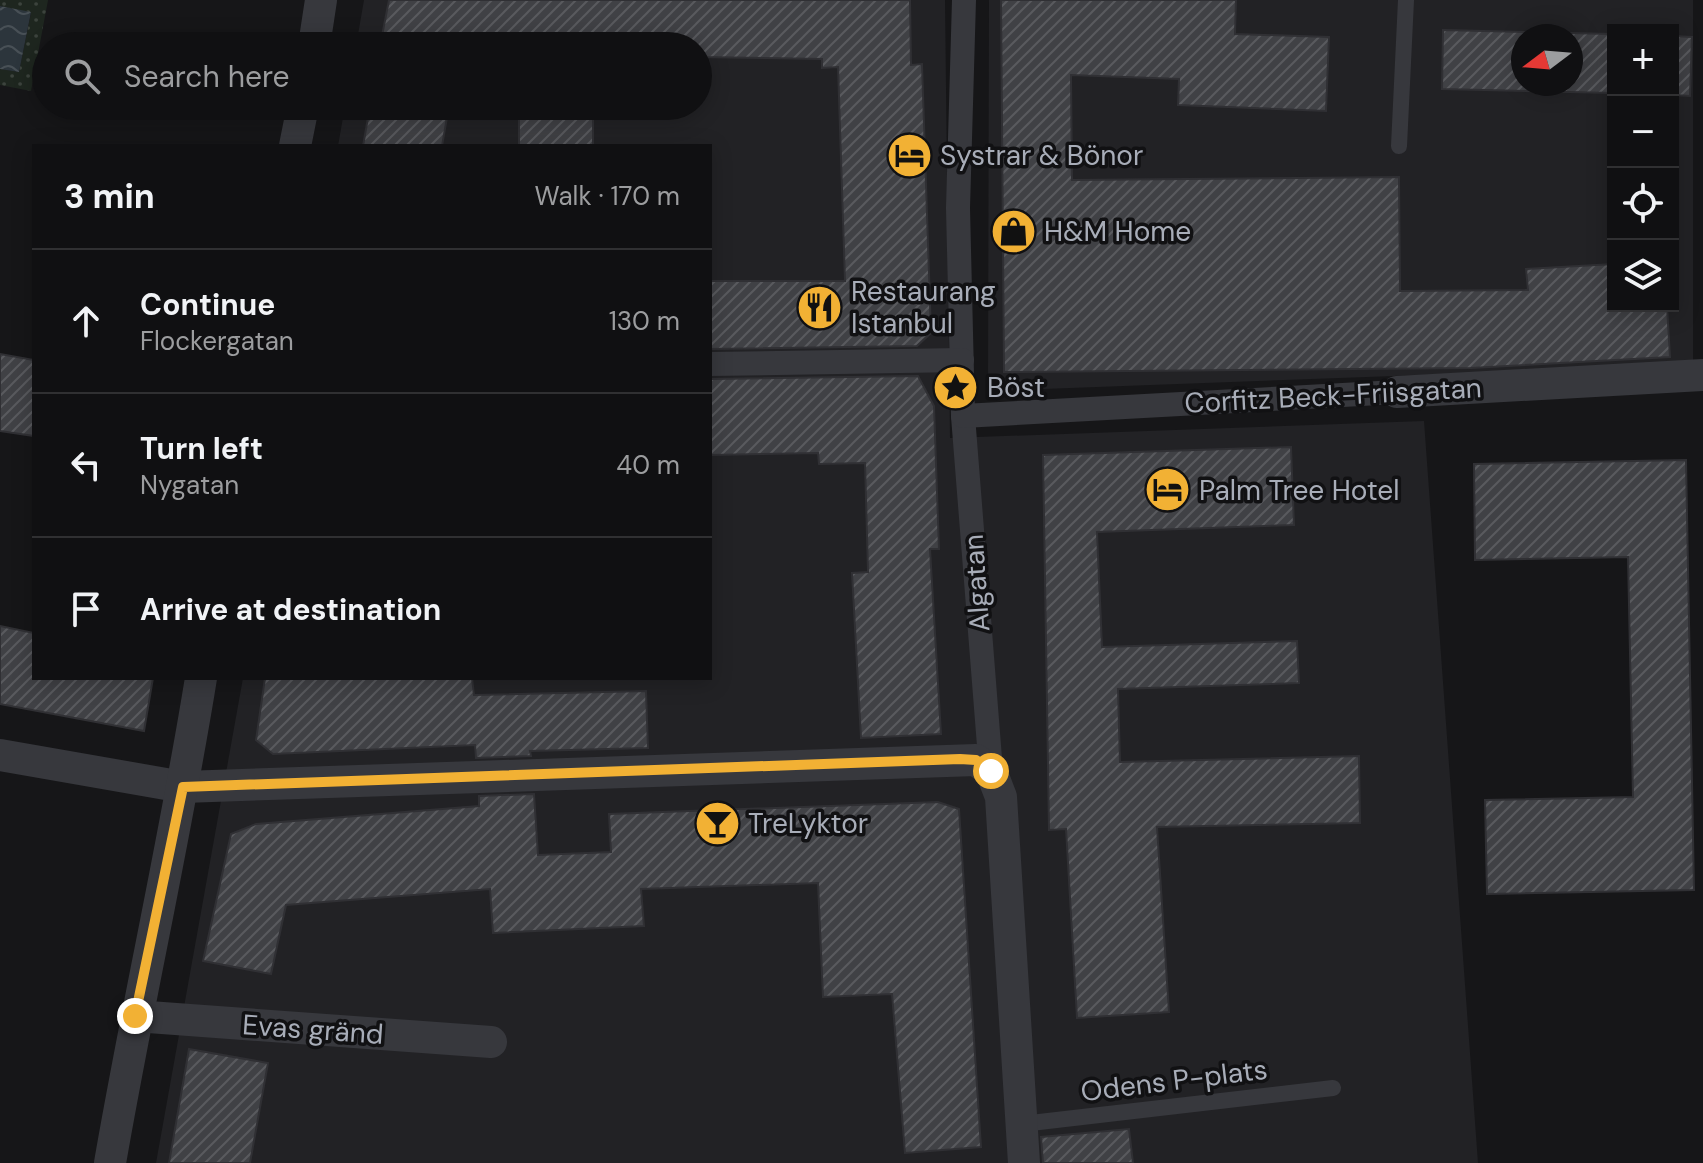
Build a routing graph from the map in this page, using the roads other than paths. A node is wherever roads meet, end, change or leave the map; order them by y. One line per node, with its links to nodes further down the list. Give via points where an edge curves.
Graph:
1 (321, 0): 4 (street)
2 (964, 0): 8 (street, Algatan, via 958,208)
3 (1406, 0): 7 (lane)
4 (316, 32)
5 (300, 120): 6 (street)
6 (295, 144)
7 (1399, 146)
8 (962, 360): 9 (street); 12 (street, Algatan)
9 (712, 364)
10 (1703, 375): 11 (street, Corfitz Beck-Friisgatan)
11 (1397, 392): 12 (street, Corfitz Beck-Friisgatan)
12 (963, 416): 15 (street, Algatan)
13 (201, 680): 16 (street)
14 (0, 755): 16 (street)
15 (991, 771): 16 (street, via 976,760 960,759); 20 (street, Algatan, via 1001,797)
16 (183, 787): 17 (street)
17 (135, 1016): 18 (street, Evas gränd); 21 (street)
18 (491, 1042)
19 (1333, 1088): 20 (lane, Odens P-plats)
20 (1022, 1124): 22 (street, Algatan)
21 (110, 1163)
22 (1024, 1163)

